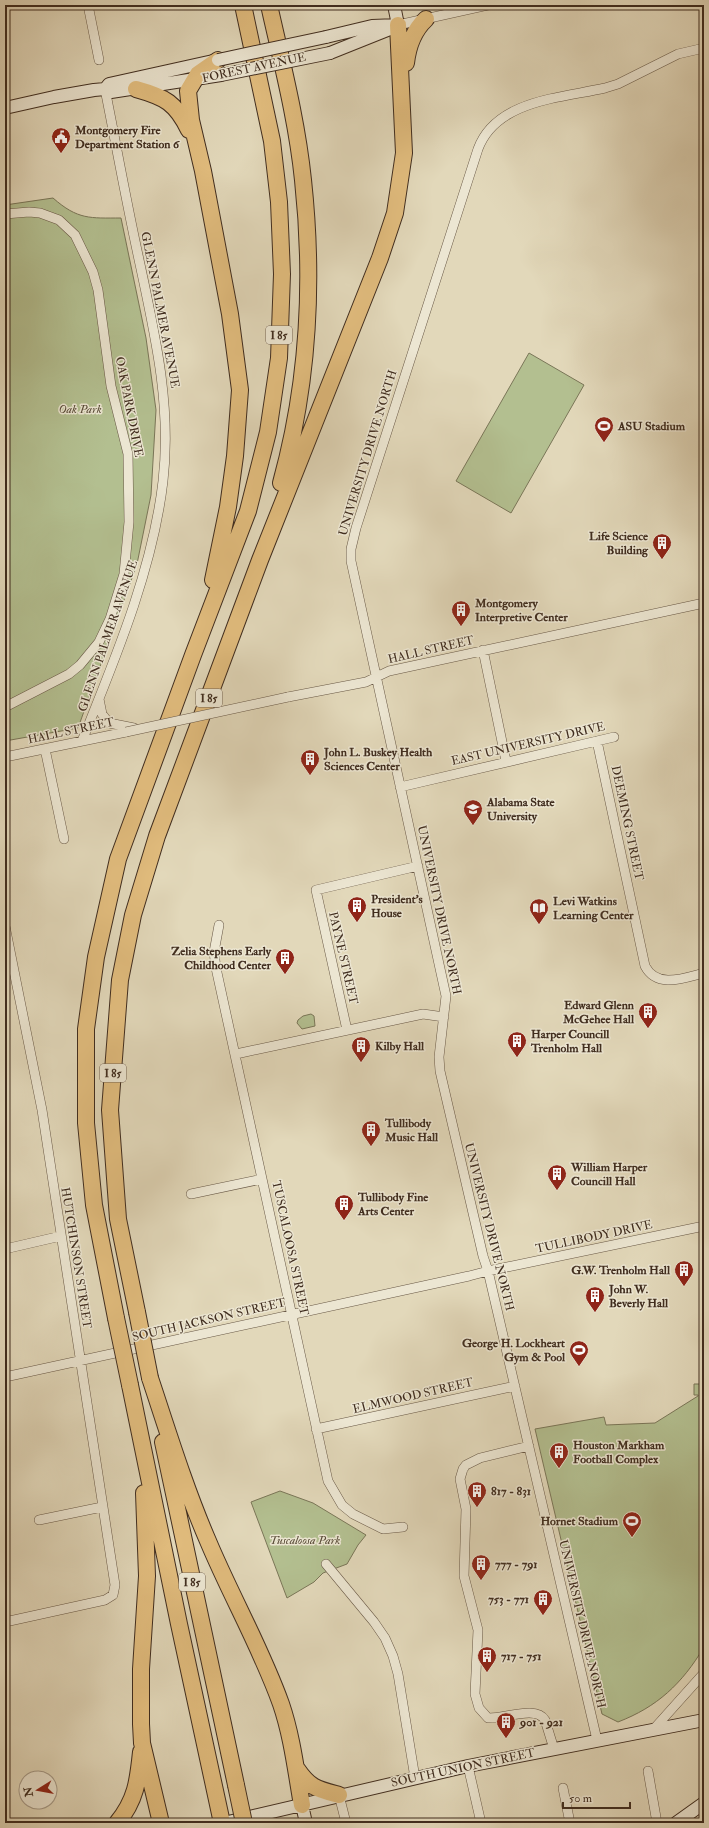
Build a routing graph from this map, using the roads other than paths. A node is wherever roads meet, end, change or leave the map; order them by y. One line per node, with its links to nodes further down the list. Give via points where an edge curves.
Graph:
1 (88, 5): 9 (street)
2 (243, 5): 21 (highway, I 85, via 272,141 279,202 282,274 279,358 268,432 248,510)
3 (269, 5): 18 (highway, I 85, via 293,112 303,179 308,240 308,308 303,377 288,458)
4 (394, 5): 7 (street)
5 (488, 5): 6 (street, FOREST AVENUE)
6 (426, 19): 7 (street, FOREST AVENUE); 14 (highway, via 413,35 408,50)
7 (398, 25): 10 (street, FOREST AVENUE, bridge, via 372,26 326,37); 10 (street, FOREST AVENUE, bridge, via 330,53); 14 (highway)
8 (704, 48): 22 (street, UNIVERSITY DRIVE NORTH, via 678,54 618,84 522,106 496,121 478,149 351,549 351,561)
9 (100, 60)
10 (220, 68): 11 (highway, via 198,74); 12 (street, FOREST AVENUE, via 109,84)
11 (193, 81): 13 (street, FOREST AVENUE); 16 (highway, via 188,91 188,101)
12 (106, 89): 13 (street, FOREST AVENUE, via 111,92); 15 (street, FOREST AVENUE); 23 (street, GLENN PALMER AVENUE, via 157,347 164,388 166,424 163,480 156,529 144,574)
13 (136, 89): 16 (highway, via 169,101)
14 (402, 94): 18 (highway, via 404,153 396,213)
15 (5, 108)
16 (197, 145): 21 (highway, via 230,314 240,390 228,507 214,577)
17 (5, 214): 24 (street, OAK PARK DRIVE, via 40,213 59,220 75,235 93,272 98,290 111,386 128,454 129,522 124,574 110,619 99,642 69,674)
18 (260, 560): 51 (highway, I 85, bridge, via 157,836 133,915 120,980 110,1110 118,1219)
19 (704, 603): 20 (street, HALL STREET)
20 (483, 650): 22 (street, HALL STREET, via 389,671); 31 (street)
21 (193, 655): 54 (highway, I 85, bridge, via 118,859 96,957 86,1029 86,1123 94,1205)
22 (377, 677): 25 (street, HALL STREET, bridge, via 366,682); 32 (street, UNIVERSITY DRIVE NORTH)
23 (99, 699): 25 (street, HALL STREET, via 102,714 109,723); 27 (street, GLENN PALMER AVENUE)
24 (5, 707)
25 (141, 728): 27 (street, HALL STREET, bridge)
26 (614, 737): 28 (street, EAST UNIVERSITY DRIVE)
27 (82, 741): 29 (street, HALL STREET)
28 (597, 741): 31 (street, EAST UNIVERSITY DRIVE); 38 (street, DEEMING STREET, via 647,970 655,977 671,981)
29 (45, 749): 30 (street, HALL STREET); 33 (street)
30 (5, 757)
31 (506, 761): 32 (street, EAST UNIVERSITY DRIVE)
32 (400, 787): 34 (street, UNIVERSITY DRIVE NORTH)
33 (64, 839)
34 (418, 866): 39 (street, UNIVERSITY DRIVE NORTH, via 446,996); 40 (street, PAYNE STREET, via 316,890)
35 (219, 925): 41 (street, TUSCALOOSA STREET, via 215,960)
36 (5, 926): 37 (street, HUTCHINSON STREET)
37 (9, 961): 45 (street, HUTCHINSON STREET, via 42,1110)
38 (704, 973)
39 (444, 1017): 40 (street, via 423,1014); 47 (street, UNIVERSITY DRIVE NORTH, via 439,1057 440,1071)
40 (347, 1030): 41 (street)
41 (236, 1054): 42 (street, TUSCALOOSA STREET)
42 (262, 1179): 43 (street); 48 (street, TUSCALOOSA STREET)
43 (191, 1194)
44 (704, 1226): 47 (street, TULLIBODY DRIVE)
45 (61, 1236): 46 (street); 49 (street, HUTCHINSON STREET)
46 (5, 1249)
47 (488, 1271): 48 (street, SOUTH JACKSON STREET); 52 (street, UNIVERSITY DRIVE NORTH)
48 (292, 1314): 49 (street, SOUTH JACKSON STREET); 53 (street, TUSCALOOSA STREET)
49 (80, 1361): 50 (street, SOUTH JACKSON STREET); 56 (street, HUTCHINSON STREET)
50 (5, 1376)
51 (150, 1378): 67 (highway, via 195,1511 273,1683 288,1729); 78 (highway, I 85, bridge)
52 (515, 1386): 53 (street, ELMWOOD STREET); 55 (street, UNIVERSITY DRIVE NORTH)
53 (316, 1430): 58 (street, TUSCALOOSA STREET, via 328,1481 342,1505 353,1514 383,1529)
54 (140, 1433): 65 (highway, via 147,1576 140,1703); 77 (highway, I 85)
55 (529, 1446): 64 (street, UNIVERSITY DRIVE NORTH); 66 (street, via 472,1460 463,1469 460,1479 466,1509 464,1576 478,1630 475,1694 479,1708 488,1718 527,1712 543,1716)
56 (102, 1507): 57 (street); 60 (street, HUTCHINSON STREET, via 114,1585 113,1595 106,1600)
57 (39, 1520)
58 (403, 1527)
59 (326, 1564): 70 (street, via 374,1622 393,1656)
60 (5, 1622)
61 (704, 1673): 63 (street)
62 (704, 1720): 63 (street, SOUTH UNION STREET)
63 (652, 1732): 64 (street, SOUTH UNION STREET)
64 (598, 1740): 66 (street, SOUTH UNION STREET)
65 (142, 1743): 75 (highway, via 137,1787 132,1802); 76 (highway)
66 (554, 1749): 68 (street, SOUTH UNION STREET)
67 (295, 1766): 72 (highway, via 306,1781 316,1788); 74 (highway)
68 (468, 1766): 70 (street, SOUTH UNION STREET); 81 (street)
69 (648, 1771): 83 (street)
70 (416, 1778): 72 (street, SOUTH UNION STREET)
71 (563, 1788): 82 (street)
72 (339, 1795): 74 (street, SOUTH UNION STREET); 80 (street)
73 (704, 1803): 84 (street)
74 (302, 1805): 77 (street, SOUTH UNION STREET); 79 (street)
75 (117, 1823)
76 (161, 1823)
77 (223, 1823)
78 (244, 1823)
79 (306, 1823)
80 (346, 1823)
81 (481, 1823)
82 (570, 1823)
83 (657, 1823)
84 (676, 1823)

